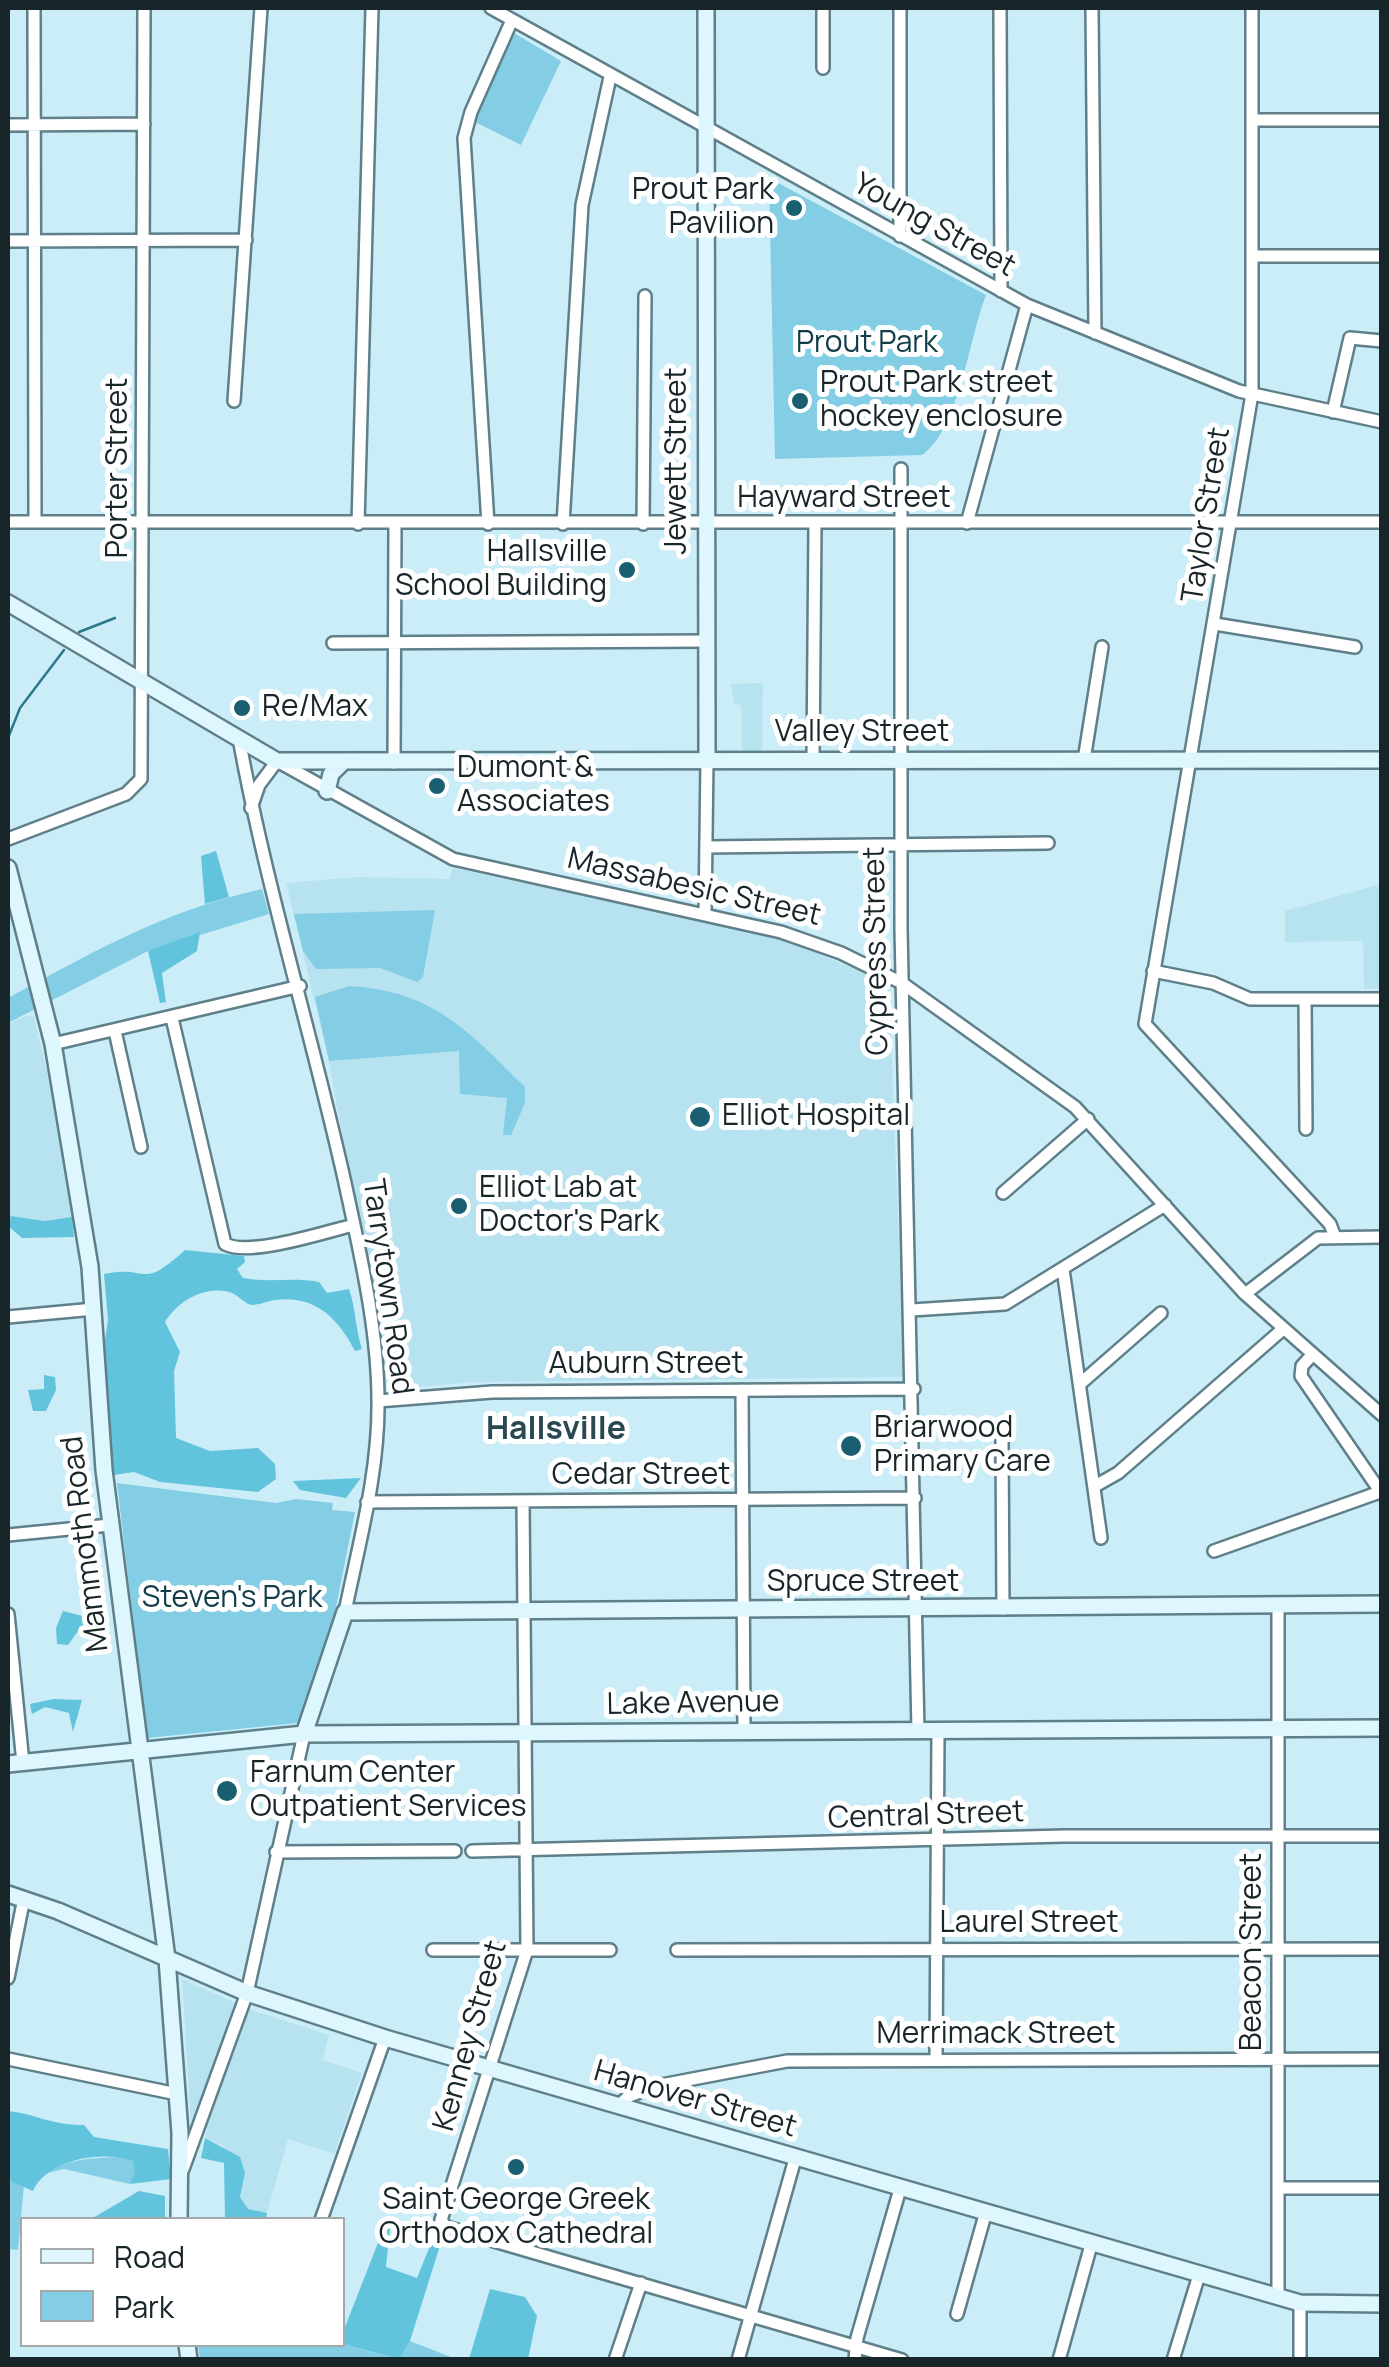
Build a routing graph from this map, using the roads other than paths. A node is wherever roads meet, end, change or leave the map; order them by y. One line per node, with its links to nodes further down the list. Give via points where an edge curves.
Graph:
1 (34, 8): 19 (street)
2 (144, 8): 17 (street, Porter Street)
3 (261, 8): 23 (street)
4 (372, 8): 43 (street)
5 (491, 8): 12 (street, Young Street)
6 (706, 8): 20 (street, Jewett Street)
7 (823, 8): 13 (street)
8 (900, 8): 21 (street)
9 (1000, 8): 28 (street)
10 (1092, 8): 31 (street)
11 (1252, 8): 15 (street, Taylor Street)
12 (512, 20): 14 (street, Young Street); 45 (street, via 464,138)
13 (822, 68)
14 (610, 77): 20 (street, Young Street); 46 (street, via 582,205)
15 (1252, 120): 16 (street); 26 (street, Taylor Street)
16 (1382, 120)
17 (144, 124): 19 (street); 22 (street, Porter Street)
18 (8, 125): 19 (street)
19 (34, 125): 25 (street)
20 (705, 129): 21 (street, Young Street); 48 (street, Jewett Street)
21 (900, 236): 28 (street, Young Street)
22 (145, 240): 23 (street); 25 (street); 42 (street, Porter Street)
23 (246, 240): 34 (street)
24 (8, 241): 25 (street)
25 (35, 241): 39 (street)
26 (1253, 256): 27 (street); 33 (street, Taylor Street)
27 (1382, 256)
28 (1001, 291): 30 (street, Young Street)
29 (645, 296): 47 (street)
30 (1028, 305): 31 (street, Young Street); 51 (street)
31 (1095, 333): 33 (street, Young Street)
32 (1382, 342): 35 (street, via 1350,338)
33 (1252, 394): 35 (street, Young Street); 40 (street, Taylor Street)
34 (234, 401)
35 (1333, 412): 36 (street, Young Street)
36 (1382, 422)
37 (900, 469): 50 (street, Cypress Street)
38 (8, 522): 39 (street, Hayward Street)
39 (35, 522): 42 (street, Hayward Street)
40 (1232, 522): 41 (street, Hayward Street); 51 (street, Hayward Street); 53 (street, Taylor Street)
41 (1382, 522)
42 (144, 523): 43 (street, Hayward Street); 59 (street, Porter Street)
43 (358, 524): 44 (street, Hayward Street)
44 (395, 524): 45 (street, Hayward Street); 55 (street)
45 (488, 524): 46 (street, Hayward Street)
46 (563, 524): 47 (street, Hayward Street)
47 (643, 524): 48 (street, Hayward Street)
48 (705, 524): 49 (street, Hayward Street); 54 (street, Jewett Street)
49 (815, 524): 50 (street, Hayward Street); 62 (street)
50 (900, 524): 51 (street, Hayward Street); 66 (street, Cypress Street)
51 (966, 524)
52 (8, 603): 59 (street, Massabesic Street)
53 (1215, 624): 58 (street); 64 (street, Taylor Street)
54 (706, 641): 55 (street); 61 (street, Jewett Street)
55 (396, 642): 56 (street); 69 (street)
56 (333, 643)
57 (1102, 647): 63 (street)
58 (1356, 648)
59 (144, 680): 60 (street, Massabesic Street); 72 (street, Porter Street, via 136,788)
60 (239, 738): 67 (street, Massabesic Street); 71 (street, Tarrytown Road)
61 (707, 760): 62 (street, Valley Street); 69 (street, Valley Street); 75 (street, Jewett Street)
62 (813, 760): 66 (street, Valley Street)
63 (1084, 760): 64 (street, Valley Street); 66 (street, Valley Street)
64 (1188, 760): 65 (street, Valley Street); 78 (street, Taylor Street)
65 (1382, 760)
66 (899, 761): 73 (street, Cypress Street)
67 (277, 762): 68 (street, Valley Street); 70 (street, Massabesic Street); 71 (street)
68 (342, 762): 69 (street, Valley Street); 70 (street)
69 (394, 762)
70 (327, 791): 77 (street, Massabesic Street, via 453,859)
71 (252, 808): 80 (street, Tarrytown Road)
72 (8, 839)
73 (900, 843): 74 (street); 75 (street); 79 (street, Cypress Street)
74 (1048, 843)
75 (706, 847): 77 (street, Jewett Street)
76 (8, 868): 85 (street, Mammoth Road)
77 (705, 914): 79 (street, Massabesic Street, via 803,938)
78 (1153, 971): 82 (street, via 1250,999); 92 (street, Taylor Street, via 1145,1024)
79 (902, 983): 86 (street, Massabesic Street); 97 (street, Cypress Street)
80 (300, 986): 83 (street); 91 (street, Tarrytown Road)
81 (1382, 999): 82 (street)
82 (1306, 1000): 87 (street)
83 (172, 1018): 84 (street); 91 (street, via 222,1238 230,1247 258,1246)
84 (116, 1031): 85 (street); 88 (street)
85 (53, 1044): 96 (street, Mammoth Road)
86 (1088, 1119): 89 (street); 90 (street, Massabesic Street)
87 (1306, 1130)
88 (141, 1147)
89 (1003, 1193)
90 (1166, 1205): 94 (street); 95 (street, Massabesic Street)
91 (354, 1225): 105 (street, Tarrytown Road)
92 (1335, 1237): 93 (street); 95 (street, via 1312,1242)
93 (1382, 1237)
94 (1063, 1269): 97 (street, via 998,1306); 102 (street)
95 (1244, 1294): 100 (street, Massabesic Street)
96 (94, 1309): 99 (street); 114 (street, Mammoth Road)
97 (912, 1310): 103 (street, Cypress Street)
98 (1162, 1313): 102 (street)
99 (8, 1318)
100 (1283, 1329): 101 (street, Massabesic Street); 108 (street)
101 (1313, 1354): 106 (street, Massabesic Street); 109 (street, via 1301,1376)
102 (1080, 1384): 108 (street)
103 (914, 1389): 104 (street, Auburn Street); 110 (street, Cypress Street)
104 (742, 1390): 105 (street, Auburn Street, via 492,1392); 111 (street)
105 (378, 1401): 112 (street, Tarrytown Road)
106 (1380, 1409)
107 (1002, 1438): 120 (street)
108 (1095, 1486): 116 (street)
109 (1381, 1493): 117 (street)
110 (915, 1498): 111 (street, Cedar Street); 121 (street, Cypress Street)
111 (742, 1500): 113 (street, Cedar Street); 122 (street)
112 (367, 1502): 113 (street, Cedar Street); 123 (street, Tarrytown Road)
113 (523, 1502): 124 (street, Kenney Street)
114 (110, 1524): 115 (street); 133 (street, Mammoth Road)
115 (8, 1535)
116 (1101, 1538)
117 (1214, 1551)
118 (1382, 1604): 119 (street, Spruce Street)
119 (1278, 1607): 120 (street, Spruce Street); 126 (street, Beacon Street)
120 (1003, 1609): 121 (street, Spruce Street)
121 (916, 1610): 122 (street, Spruce Street); 129 (street, Cypress Street)
122 (744, 1611): 124 (street, Spruce Street); 128 (street)
123 (345, 1612): 124 (street, Spruce Street); 131 (street, Tarrytown Road)
124 (524, 1612): 132 (street, Kenney Street)
125 (8, 1614): 134 (street)
126 (1278, 1728): 127 (street, Lake Avenue); 130 (street, Lake Avenue); 135 (street, Beacon Street)
127 (1382, 1728)
128 (744, 1731): 129 (street, Lake Avenue); 132 (street, Lake Avenue)
129 (918, 1731): 130 (street, Lake Avenue)
130 (938, 1731): 137 (street)
131 (304, 1734): 132 (street, Lake Avenue); 133 (street, Lake Avenue); 141 (street, Tarrytown Road)
132 (526, 1734): 138 (street, Kenney Street)
133 (138, 1751): 134 (street, Lake Avenue); 150 (street, Mammoth Road)
134 (15, 1764)
135 (1278, 1835): 136 (street, Central Street); 137 (street, Central Street); 144 (street, Beacon Street)
136 (1382, 1836)
137 (939, 1841): 138 (street, Central Street); 149 (street)
138 (526, 1850): 140 (street, Central Street); 146 (street, Kenney Street)
139 (455, 1851): 141 (street)
140 (472, 1851)
141 (276, 1852): 152 (street, Tarrytown Road)
142 (16, 1896): 150 (street, Hanover Street); 151 (street)
143 (1382, 1948): 144 (street, Laurel Street)
144 (1278, 1949): 149 (street, Laurel Street); 157 (street, Beacon Street)
145 (433, 1950): 146 (street)
146 (527, 1950): 147 (street); 158 (street, Kenney Street)
147 (610, 1950)
148 (677, 1950): 149 (street, Laurel Street)
149 (938, 1950): 156 (street)
150 (167, 1960): 152 (street, Hanover Street); 159 (street, Mammoth Road)
151 (8, 1978)
152 (247, 1993): 153 (street, Hanover Street); 162 (street, Tarrytown Road)
153 (385, 2038): 158 (street, Hanover Street); 168 (street)
154 (8, 2059): 159 (street)
155 (1382, 2059): 157 (street, Merrimack Street)
156 (936, 2060): 157 (street, Merrimack Street); 160 (street, Merrimack Street, via 775,2062 656,2086)
157 (1278, 2060): 163 (street, Beacon Street)
158 (492, 2070): 160 (street, Hanover Street); 171 (street, Kenney Street, via 441,2220 446,2227)
159 (177, 2094): 162 (street, Mammoth Road)
160 (618, 2106): 161 (street, Hanover Street)
161 (795, 2159): 165 (street, Hanover Street); 176 (street)
162 (180, 2178): 167 (street, Mammoth Road)
163 (1278, 2188): 164 (street); 172 (street, Beacon Street)
164 (1382, 2188)
165 (900, 2189): 166 (street, Hanover Street); 177 (street)
166 (985, 2215): 169 (street, Hanover Street); 175 (street)
167 (179, 2217)
168 (322, 2217)
169 (1091, 2245): 170 (street, Hanover Street); 181 (street)
170 (1198, 2275): 172 (street, Hanover Street); 182 (street)
171 (641, 2284): 176 (street); 178 (street)
172 (1278, 2298): 173 (street, Hanover Street)
173 (1300, 2304): 174 (street, Hanover Street); 183 (street)
174 (1382, 2304)
175 (958, 2314)
176 (750, 2315): 177 (street); 179 (street)
177 (856, 2353): 180 (street)
178 (616, 2360)
179 (738, 2360)
180 (902, 2360)
181 (1059, 2360)
182 (1173, 2360)
183 (1300, 2360)

